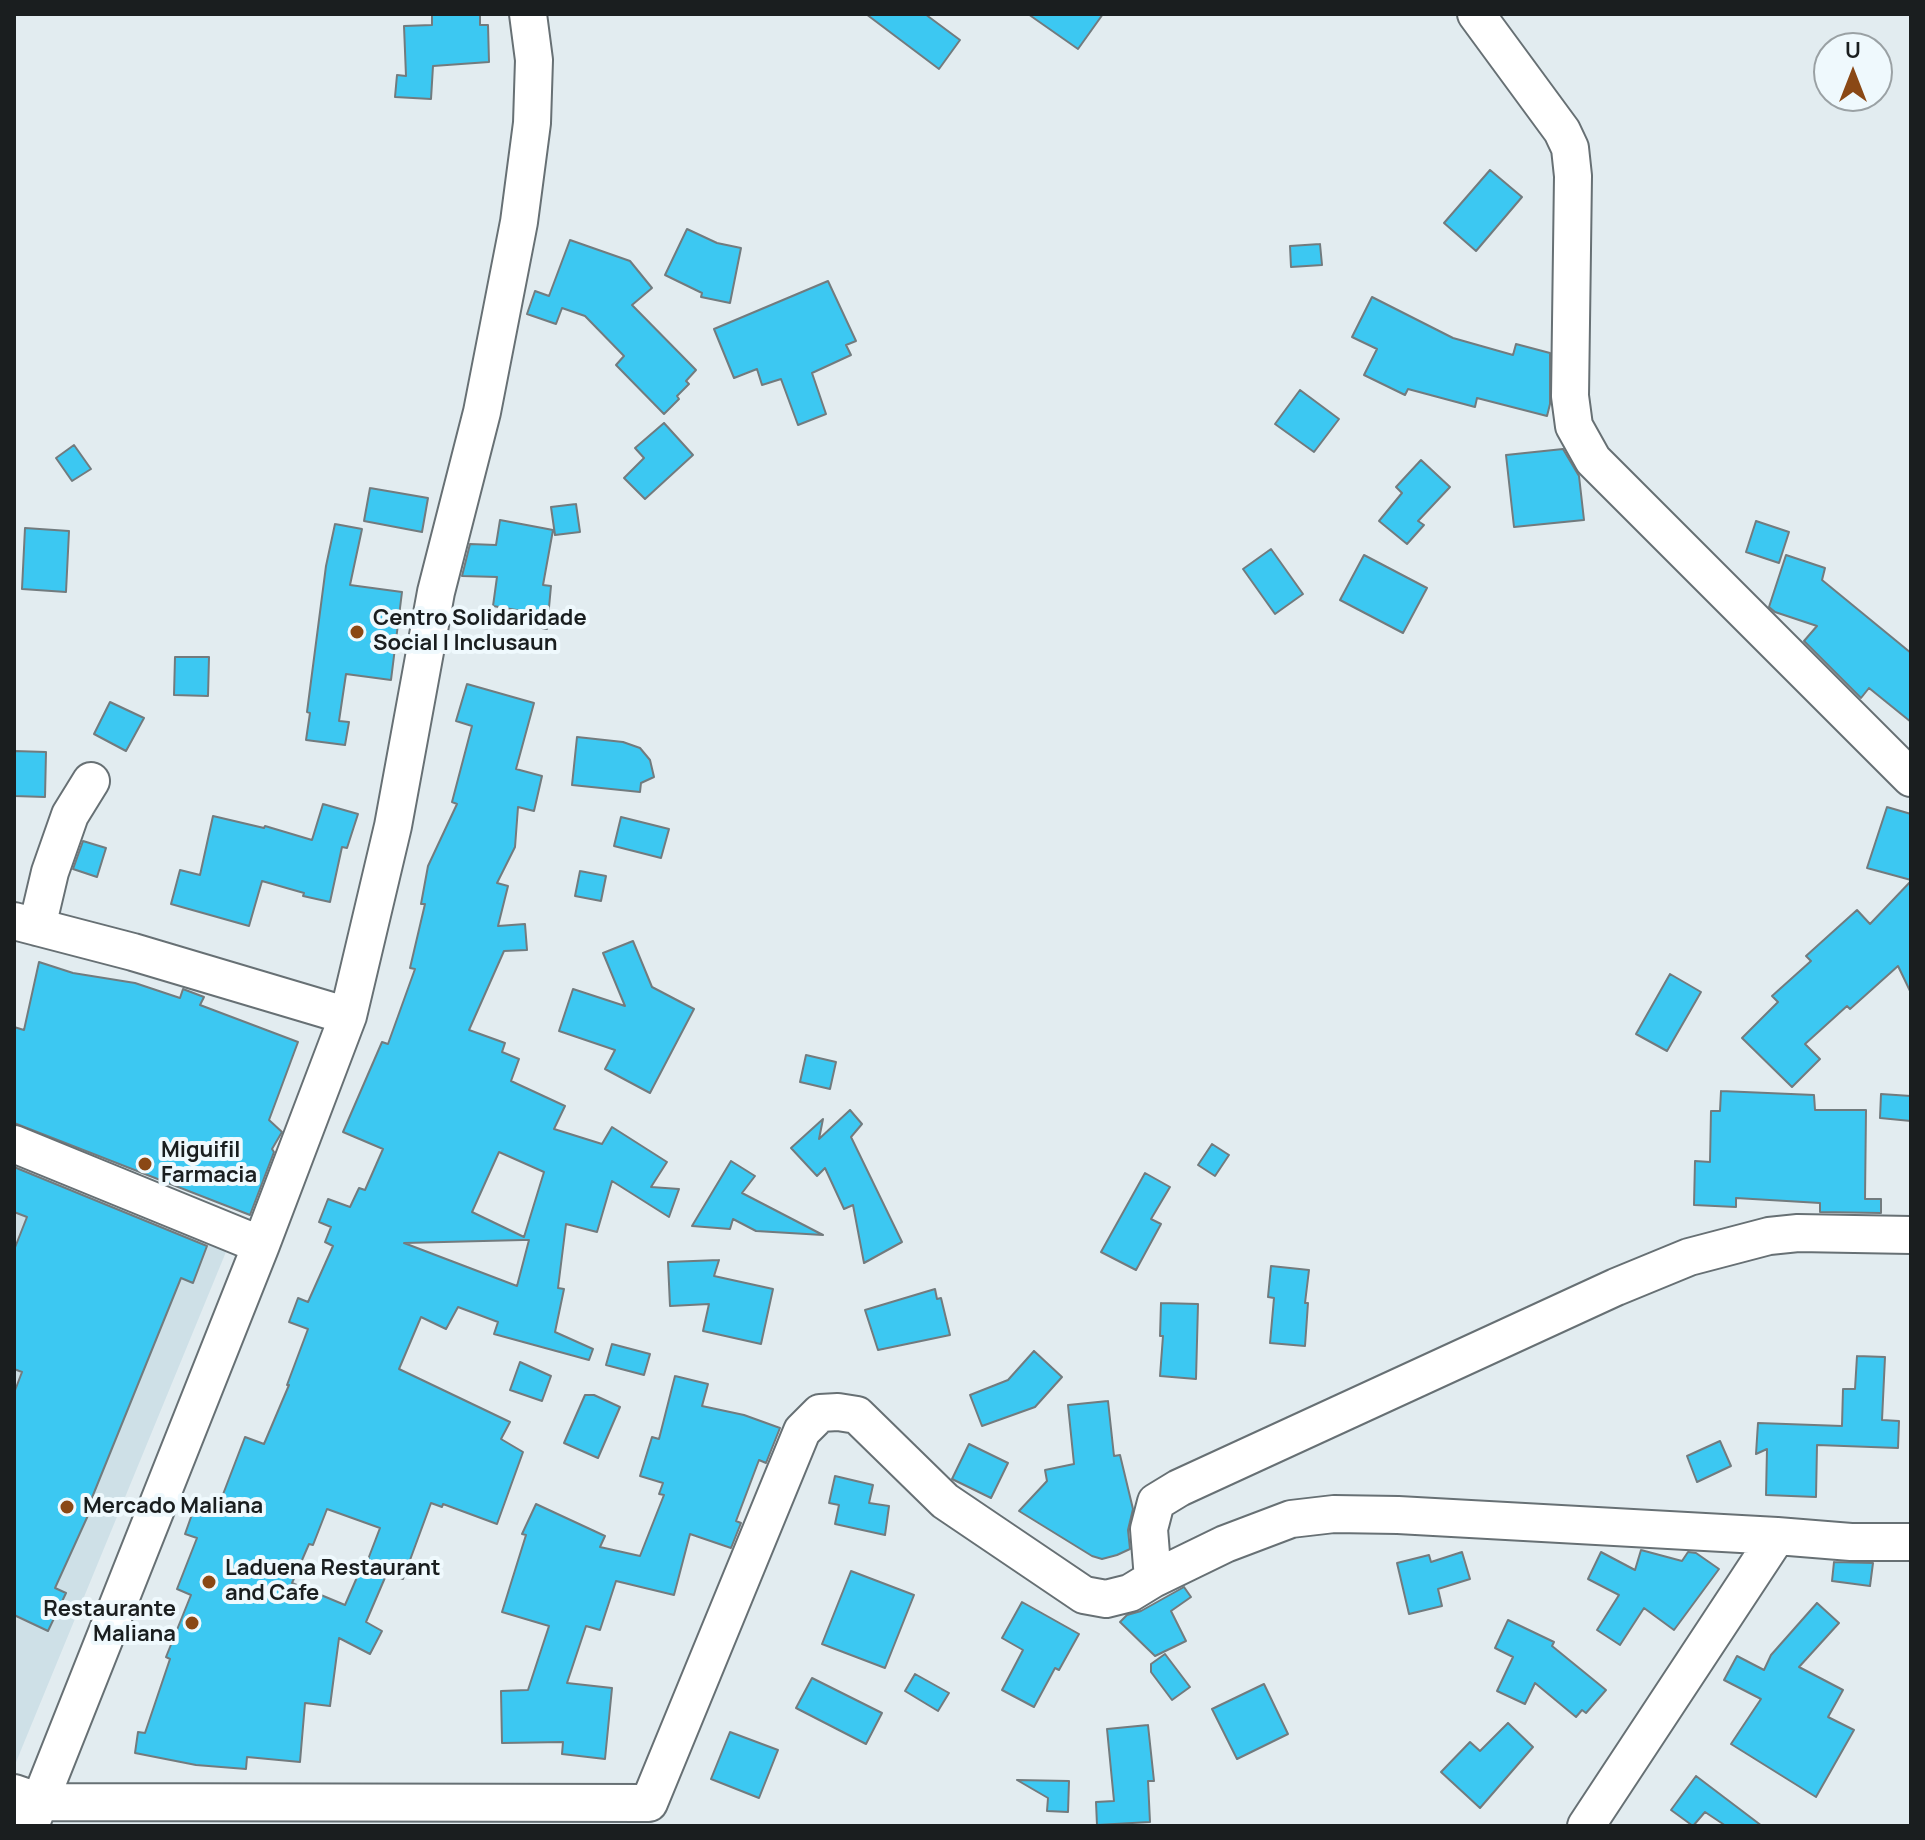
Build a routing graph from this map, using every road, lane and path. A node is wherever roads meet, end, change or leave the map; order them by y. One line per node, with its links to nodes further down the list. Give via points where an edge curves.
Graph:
1 (528, 14): 6 (street, via 534,60 532,123 519,222)
2 (1476, 14): 3 (street, via 1570,148 1570,396 1574,426 1593,460)
3 (1911, 778)
4 (91, 781): 5 (street, via 70,815 50,872)
5 (21, 926): 6 (street, via 133,952)
6 (348, 1016): 9 (street)
7 (14, 1144): 9 (street)
8 (1911, 1235): 12 (street, via 1769,1236 1689,1257 1602,1294 1156,1502 1149,1529)
9 (261, 1245): 13 (street)
10 (1777, 1536): 11 (street); 12 (street, via 1334,1514 1291,1519); 15 (street)
11 (1911, 1542)
12 (1153, 1579): 14 (street, via 1106,1599 1084,1595 945,1501 857,1415 820,1413 802,1431)
13 (28, 1807): 14 (street)
14 (645, 1814)
15 (1586, 1826)

